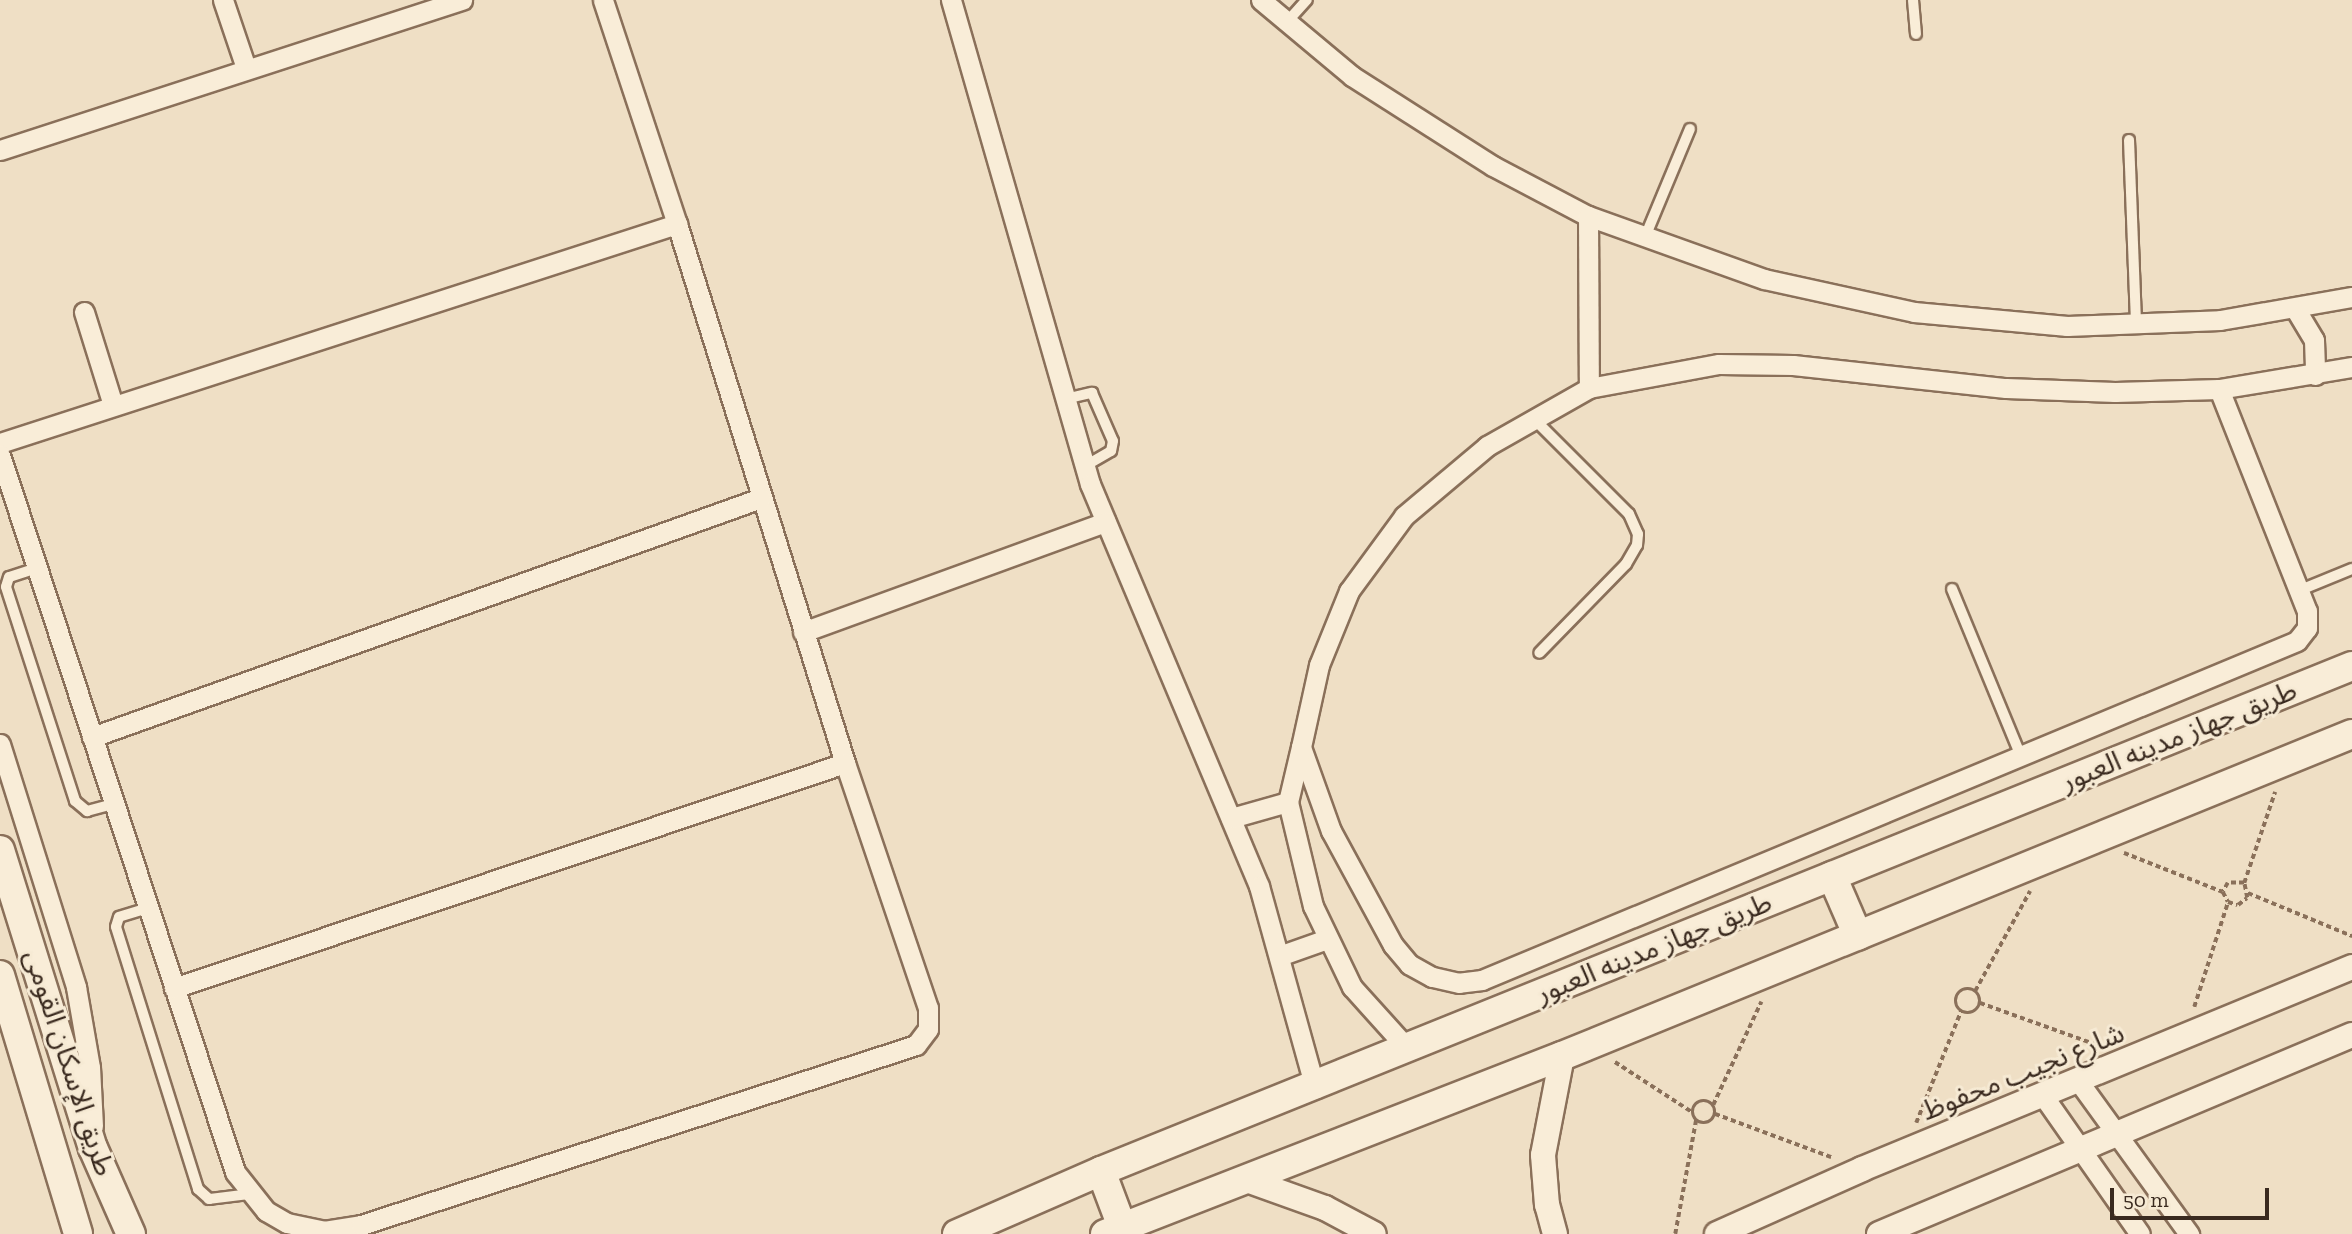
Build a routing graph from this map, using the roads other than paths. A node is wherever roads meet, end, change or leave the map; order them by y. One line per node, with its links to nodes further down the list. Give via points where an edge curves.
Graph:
1 (223, 0): 10 (street)
2 (462, 0): 10 (street)
3 (603, 0): 15 (street)
4 (951, 0): 25 (street)
5 (1261, 0): 8 (street)
6 (1307, 0): 8 (lane)
7 (1913, 0): 9 (lane)
8 (1286, 23): 14 (street, via 1421,123)
9 (1916, 34)
10 (246, 68): 13 (street)
11 (1690, 128): 16 (lane)
12 (2129, 140): 20 (lane)
13 (0, 150)
14 (1588, 216): 16 (street); 23 (street)
15 (677, 224): 26 (street); 31 (street)
16 (1645, 237): 20 (street, via 1765,279 1914,312 1990,321)
17 (2352, 297): 18 (street)
18 (2296, 310): 20 (street); 22 (street, via 2314,340)
19 (84, 313): 26 (street)
20 (2136, 325)
21 (2352, 367): 22 (street)
22 (2315, 375): 24 (street)
23 (1589, 388): 24 (street, via 1719,364 1793,365 2006,388); 27 (street)
24 (2219, 389): 36 (street)
25 (1065, 399): 30 (street); 30 (lane, via 1094,394 1113,441 1108,454)
26 (113, 405): 28 (street)
27 (1534, 419): 38 (lane, via 1629,514 1638,534 1633,555); 43 (street, via 1444,478 1370,558 1332,627)
28 (0, 443)
29 (0, 455): 33 (street)
30 (1085, 466): 32 (street)
31 (761, 498): 37 (street); 41 (street)
32 (1106, 522): 37 (street); 48 (street)
33 (37, 568): 41 (street); 47 (lane, via 9,577 6,587 75,801 87,811)
34 (2352, 569): 36 (lane)
35 (1952, 589): 44 (lane)
36 (2298, 591): 44 (street, via 2309,620 2297,641)
37 (803, 632): 45 (street)
38 (1539, 653)
39 (2352, 666): 50 (main road, طريق جهاز مدينه العبور)
40 (2352, 734): 52 (main road)
41 (92, 737): 47 (street)
42 (0, 744): 65 (street, via 76,987 90,1066)
43 (1301, 747): 44 (street, via 1331,831 1393,945 1409,964 1432,977 1459,983 1510,970); 46 (street)
44 (2021, 756)
45 (845, 763): 57 (street); 69 (street, via 928,1008 928,1029 916,1045 361,1225 324,1231 287,1223)
46 (1288, 803): 48 (street); 53 (street, via 1303,872)
47 (114, 804): 51 (street)
48 (1231, 818): 54 (street, via 1259,886)
49 (0, 850): 65 (main road, طريق الإسكان القومى)
50 (1832, 876): 52 (main road); 59 (main road, طريق جهاز مدينه العبور)
51 (148, 908): 57 (street); 69 (lane, via 118,917 116,927 198,1189 209,1199)
52 (1858, 936): 60 (main road)
53 (1327, 939): 54 (street); 59 (street, via 1352,987)
54 (1279, 956): 62 (street)
55 (2352, 967): 61 (street, شارع نجيب محفوظ)
56 (0, 975): 71 (main road, طريق الإسكان القومى)
57 (174, 988): 69 (street, via 235,1172)
58 (2349, 1041): 64 (street)
59 (1407, 1048): 62 (main road, طريق جهاز مدينه العبور)
60 (1562, 1056): 68 (main road); 75 (street, via 1543,1155 1547,1205)
61 (2079, 1082): 63 (street, شارع نجيب محفوظ); 64 (street)
62 (1315, 1088): 67 (main road, طريق جهاز مدينه العبور)
63 (2044, 1097): 66 (street); 76 (street, شارع نجيب محفوظ, via 1862,1169)
64 (2117, 1136): 66 (street); 79 (street)
65 (93, 1148): 72 (main road, طريق الإسكان القومى)
66 (2080, 1152): 77 (street); 78 (street)
67 (1101, 1171): 70 (main road); 73 (main road, طريق جهاز مدينه العبور)
68 (1244, 1179): 70 (main road); 74 (street, via 1325,1208)
69 (248, 1194)
70 (1114, 1231)
71 (78, 1234)
72 (131, 1234)
73 (957, 1234)
74 (1374, 1234)
75 (1555, 1234)
76 (1717, 1234)
77 (1880, 1234)
78 (2140, 1234)
79 (2189, 1234)

